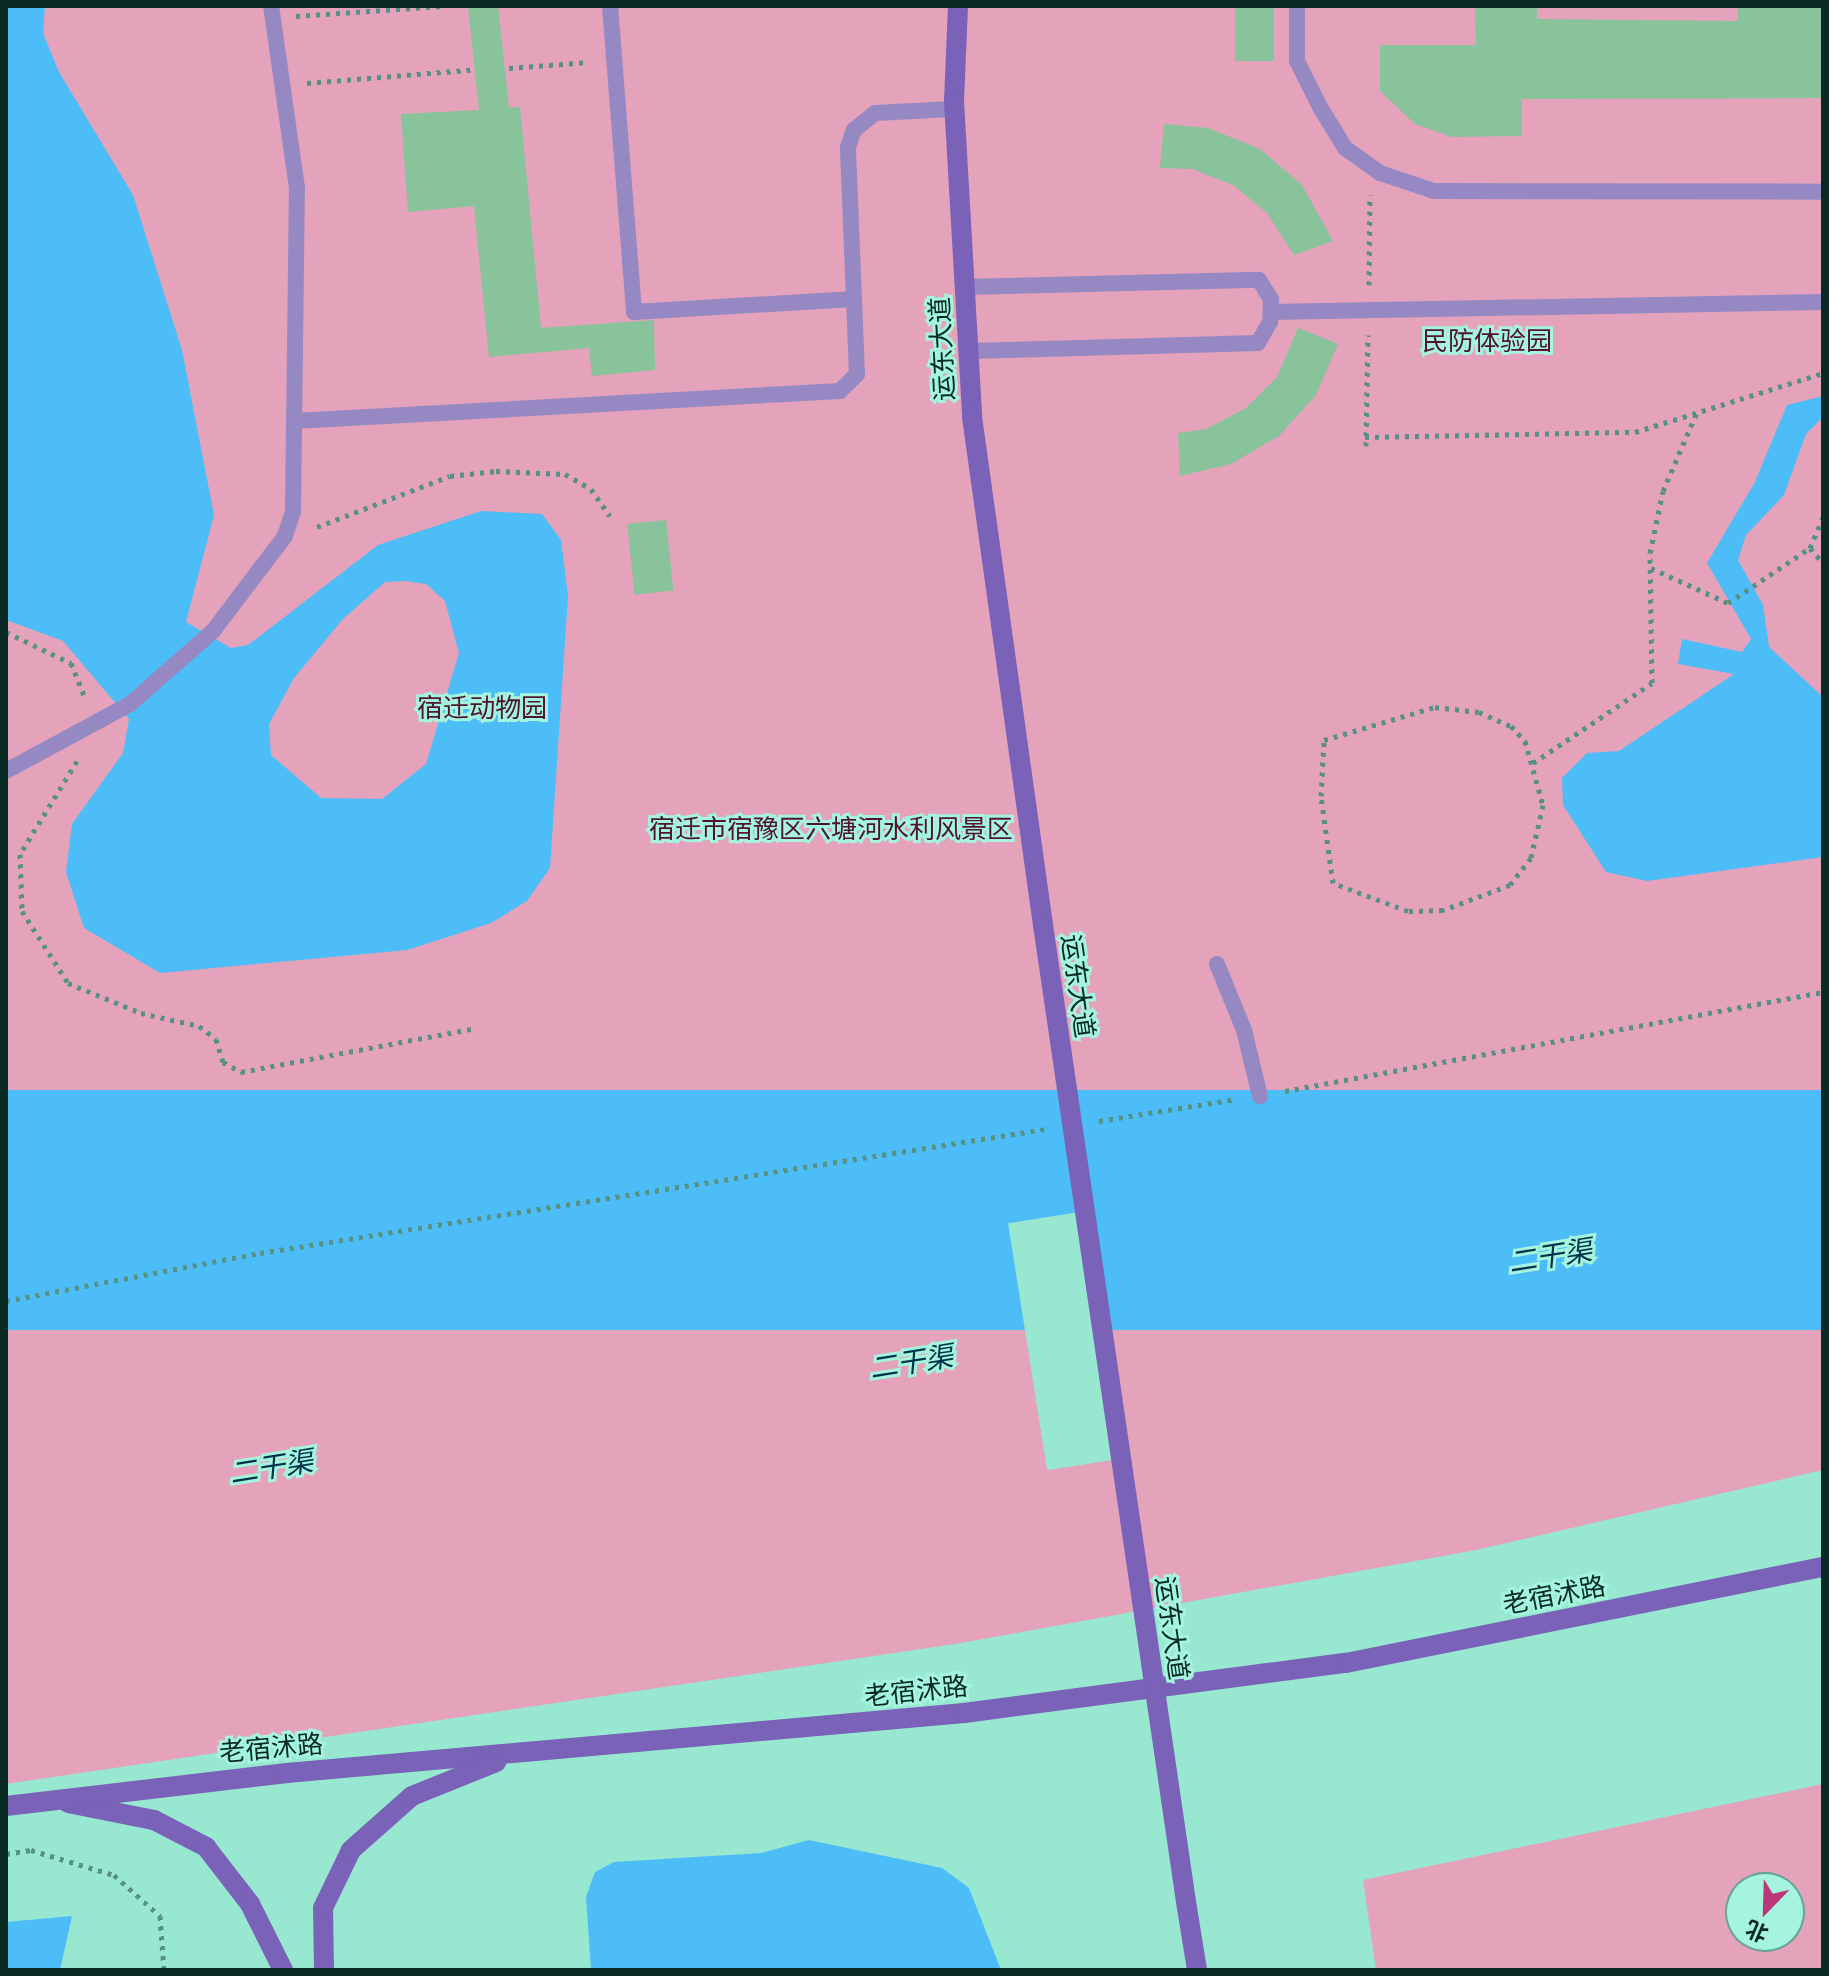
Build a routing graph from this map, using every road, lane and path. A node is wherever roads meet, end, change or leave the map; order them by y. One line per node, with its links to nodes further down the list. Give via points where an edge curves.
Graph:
1 (443, 6): 5 (path)
2 (610, 6): 6 (lane)
3 (958, 6): 10 (main road, 运东大道)
4 (1297, 6): 11 (lane, via 1297,61 1345,148 1380,173 1434,191)
5 (272, 12): 9 (lane)
6 (614, 60): 7 (path); 13 (lane, via 634,312)
7 (509, 68)
8 (470, 70): 9 (path)
9 (282, 85): 19 (lane, via 297,188)
10 (954, 109): 12 (main road, 运东大道); 13 (lane, via 875,113 854,130 848,147)
11 (1823, 192)
12 (964, 287): 15 (lane, via 1259,280); 16 (main road, 运东大道)
13 (854, 299): 19 (lane, via 857,374 840,391)
14 (1823, 302): 15 (lane)
15 (1271, 312): 16 (lane, via 1258,343)
16 (968, 351): 46 (main road, 运东大道, bridge, via 1043,925)
17 (1823, 373): 18 (path)
18 (1697, 411): 20 (path, via 1635,432); 26 (path, via 1663,491)
19 (294, 421): 23 (lane, via 293,511)
20 (1365, 437)
21 (610, 516): 23 (path, via 591,489 565,474 496,471 450,476)
22 (1823, 518): 24 (path)
23 (285, 536): 28 (lane, via 213,631 130,704)
24 (1810, 548): 25 (path); 26 (path, via 1728,603)
25 (1823, 563)
26 (1651, 568): 29 (path, via 1652,683)
27 (6, 632): 28 (path, via 71,663)
28 (90, 726): 30 (lane); 33 (path, via 74,772 33,823 20,854 22,911 68,983 199,1026 216,1039 223,1062 241,1072)
29 (1533, 763): 29 (path, via 1543,805 1538,834 1510,885 1443,910 1408,911 1333,883 1321,796 1324,740 1364,723 1449,709 1511,726)
30 (6, 771)
31 (1217, 964): 34 (lane, via 1244,1030)
32 (1823, 992): 34 (path)
33 (471, 1029)
34 (1260, 1096): 35 (path)
35 (1088, 1123)
36 (1057, 1128): 37 (path, via 260,1253)
37 (6, 1301)
38 (1823, 1567): 39 (main road, 老宿沭路, via 1346,1663 964,1713)
39 (518, 1753): 40 (main road, 老宿沭路); 45 (main road, via 419,1792 364,1835 329,1887 321,1932)
40 (52, 1800): 41 (main road, 老宿沭路); 44 (main road, via 154,1820 206,1847 250,1904)
41 (6, 1806)
42 (6, 1854): 43 (path, via 31,1850 114,1875 160,1916)
43 (164, 1970)
44 (283, 1970)
45 (324, 1970)
46 (1197, 1970)

